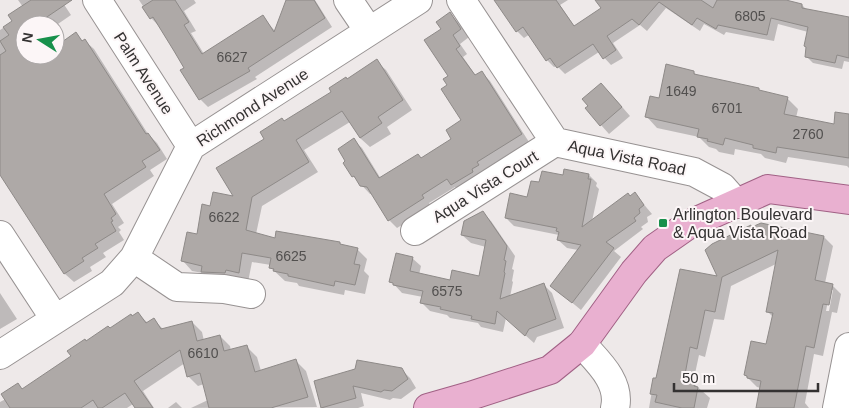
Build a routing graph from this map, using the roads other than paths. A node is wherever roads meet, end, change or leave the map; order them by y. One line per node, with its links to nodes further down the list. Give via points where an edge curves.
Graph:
1 (97, 0): 7 (street, Palm Avenue)
2 (348, 0): 5 (street)
3 (418, 0): 5 (street, Richmond Avenue)
4 (462, 0): 6 (street, Aqua Vista Road)
5 (369, 31): 7 (street, Richmond Avenue)
6 (555, 142): 9 (street, Aqua Vista Road, via 694,172 722,186); 10 (street, Aqua Vista Court)
7 (191, 146): 12 (street, Richmond Avenue)
8 (849, 200): 9 (main road, via 768,189)
9 (737, 204): 15 (main road, via 688,225 655,248)
10 (415, 231)
11 (0, 235): 14 (street)
12 (134, 258): 13 (street, via 178,287); 14 (street, Richmond Avenue, via 112,283)
13 (251, 294)
14 (55, 320): 17 (street, Richmond Avenue)
15 (582, 344): 18 (main road, via 550,370); 19 (street, via 608,373 617,398)
16 (849, 347): 20 (street)
17 (0, 355)
18 (428, 408)
19 (615, 408)
20 (837, 408)

